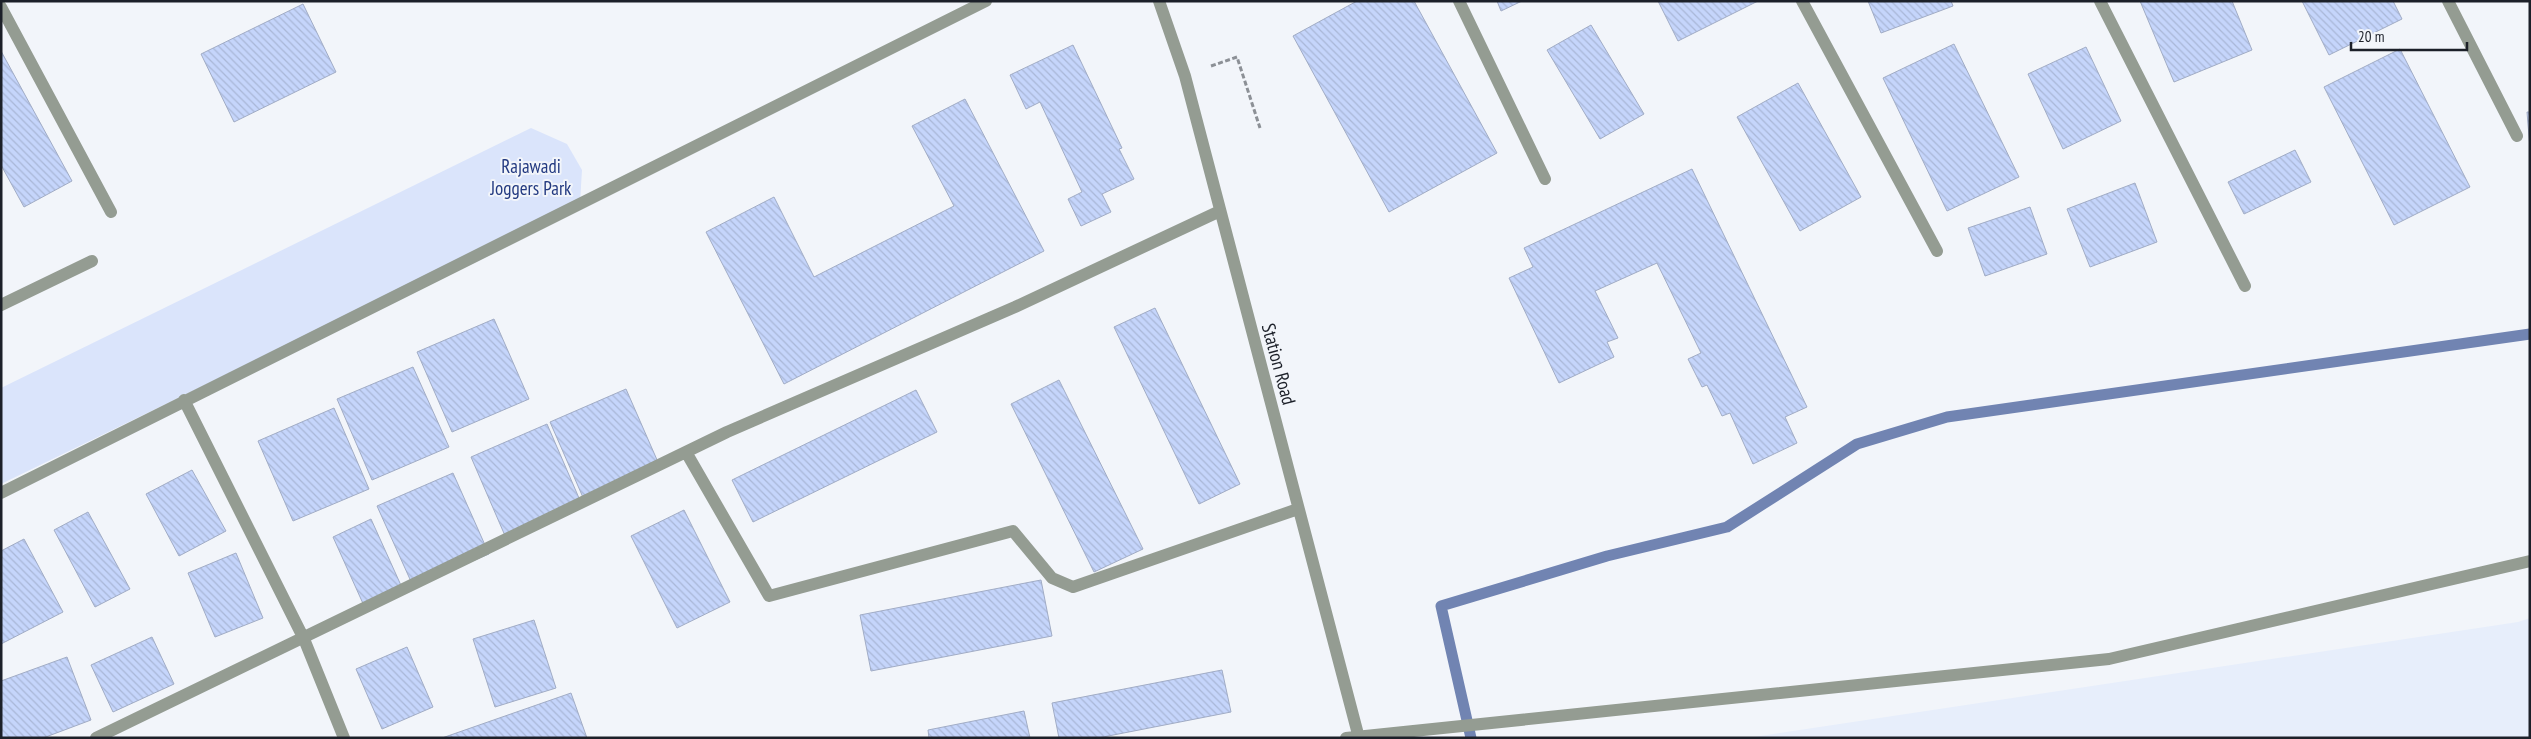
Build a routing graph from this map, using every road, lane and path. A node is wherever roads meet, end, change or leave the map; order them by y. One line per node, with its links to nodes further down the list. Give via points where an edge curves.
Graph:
1 (986, 1): 18 (street)
2 (1159, 1): 12 (street, Station Road, via 1185,76)
3 (1459, 1): 11 (street)
4 (1802, 1): 14 (street)
5 (2100, 1): 16 (street)
6 (2448, 1): 10 (street)
7 (1, 7): 13 (street)
8 (1238, 57): 9 (path)
9 (1260, 128)
10 (2517, 136)
11 (1545, 179)
12 (1220, 211): 19 (street, via 1015,307); 21 (street, Station Road)
13 (111, 212)
14 (1937, 251)
15 (92, 260): 17 (street)
16 (2245, 286)
17 (1, 305)
18 (184, 400): 20 (street); 23 (street)
19 (686, 452): 21 (street, via 769,596 1013,531 1052,578 1073,588); 23 (street)
20 (1, 493)
21 (1298, 509): 24 (street, Station Road)
22 (2530, 561): 24 (street, via 2109,659)
23 (304, 639): 25 (street); 26 (street)
24 (1354, 737)
25 (96, 738)
26 (344, 738)

